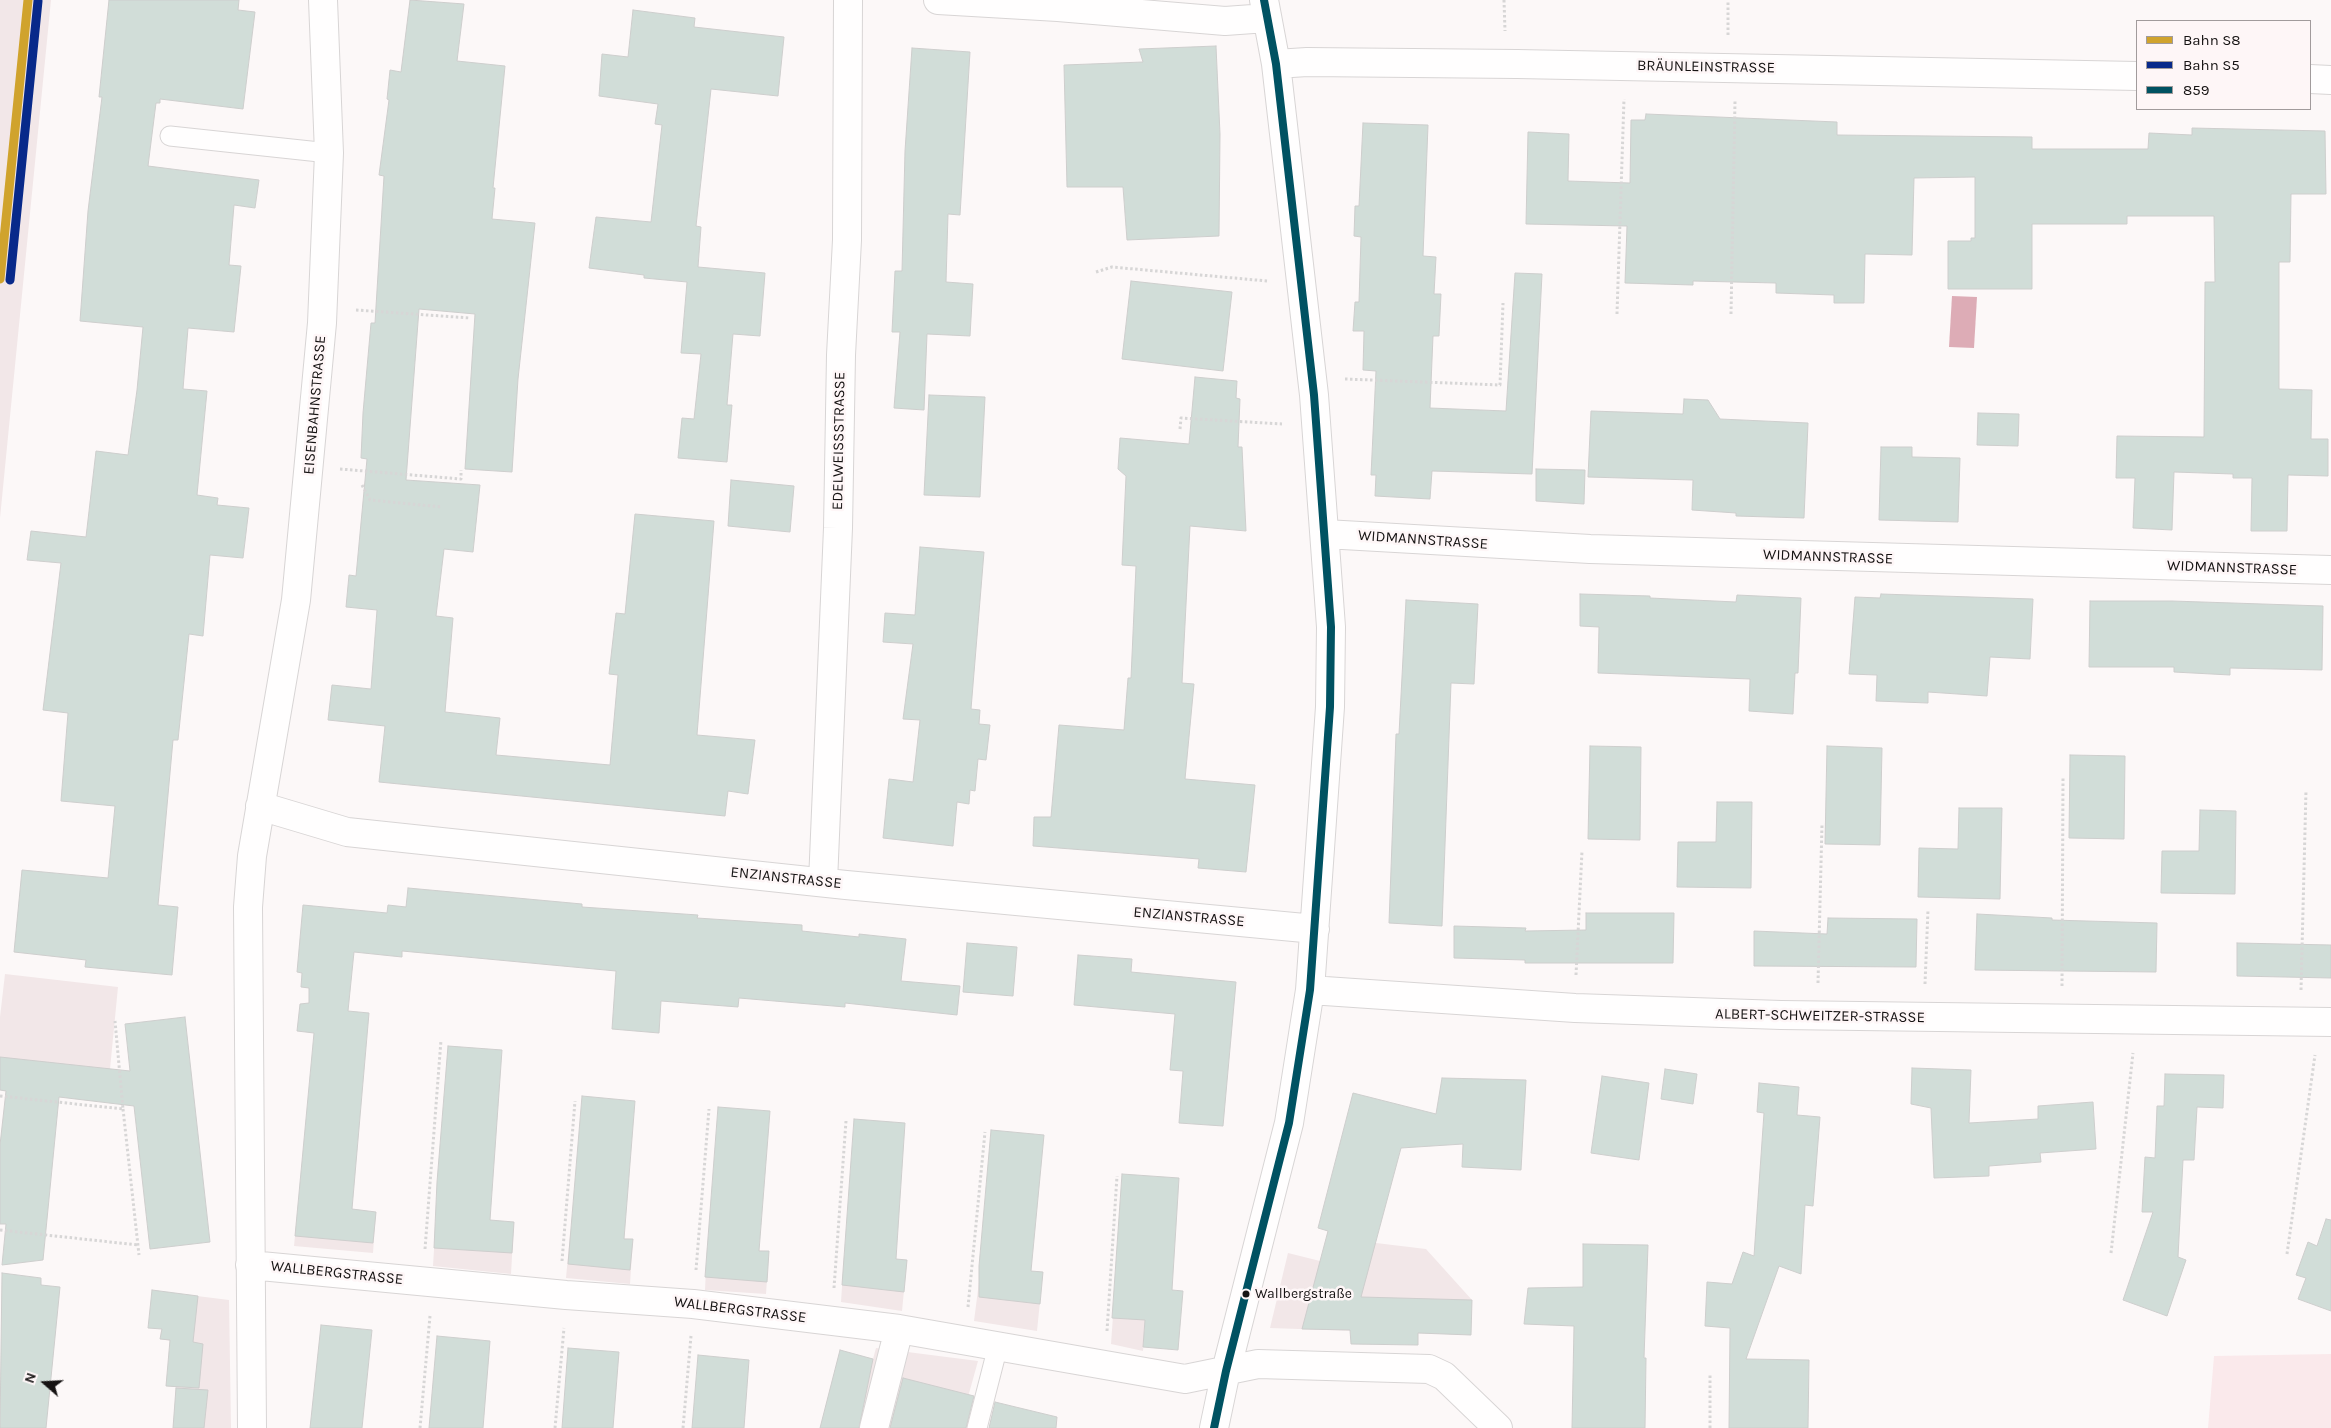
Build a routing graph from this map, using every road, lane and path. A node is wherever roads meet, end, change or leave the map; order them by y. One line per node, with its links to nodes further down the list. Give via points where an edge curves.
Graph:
1 (323, 0): 12 (street, EISENBAHNSTRASSE)
2 (848, 0): 34 (street, EDELWEISSSTRASSE, via 846,240)
3 (938, 0): 4 (street, via 1225,21)
4 (1265, 9): 5 (street)
5 (1276, 64): 6 (street, BRÄUNLEINSTRASSE); 14 (street)
6 (1626, 66): 7 (street, BRÄUNLEINSTRASSE); 17 (path)
7 (1736, 68): 8 (street, BRÄUNLEINSTRASSE); 18 (path)
8 (2136, 76)
9 (2311, 79): 10 (street)
10 (2331, 80)
11 (170, 136): 12 (lane)
12 (329, 153): 16 (street, EISENBAHNSTRASSE)
13 (1096, 272): 14 (path, via 1112,267)
14 (1302, 285): 20 (street)
15 (1503, 303): 20 (path, via 1500,385)
16 (324, 307): 19 (path); 23 (street, EISENBAHNSTRASSE)
17 (1617, 314)
18 (1731, 314)
19 (470, 318)
20 (1312, 378): 21 (street)
21 (1316, 425): 22 (path, via 1181,418); 27 (street)
22 (1180, 429)
23 (310, 467): 24 (path, via 461,479); 31 (street, EISENBAHNSTRASSE, via 296,600)
24 (461, 470)
25 (362, 485): 26 (path, via 370,500)
26 (442, 507)
27 (1325, 534): 28 (street, WIDMANNSTRASSE, via 1582,549); 36 (street, via 1331,627 1330,707)
28 (2331, 570)
29 (2062, 776): 41 (path)
30 (2306, 790): 40 (path)
31 (260, 806): 34 (street, ENZIANSTRASSE, via 347,832); 59 (street, WALLBERGSTRASSE, via 248,907)
32 (1822, 824): 39 (path)
33 (1582, 851): 42 (path)
34 (823, 882): 36 (street, ENZIANSTRASSE)
35 (1928, 910): 38 (path)
36 (1315, 929): 37 (street)
37 (1310, 990): 42 (street, ALBERT-SCHWEITZER-STRASSE); 68 (street, via 1289,1123)
38 (1925, 991)
39 (1818, 992)
40 (2301, 994)
41 (2062, 996)
42 (1574, 1008): 43 (street, ALBERT-SCHWEITZER-STRASSE, via 1828,1016)
43 (2136, 1020): 45 (street, ALBERT-SCHWEITZER-STRASSE); 56 (path)
44 (115, 1021): 49 (path)
45 (2325, 1022): 57 (path)
46 (441, 1040): 60 (path)
47 (0, 1096): 49 (path)
48 (575, 1101): 61 (path)
49 (123, 1109): 55 (path)
50 (709, 1109): 62 (path)
51 (846, 1121): 63 (path)
52 (985, 1132): 65 (path)
53 (1117, 1176): 67 (path)
54 (0, 1230): 55 (path)
55 (138, 1245): 58 (path)
56 (2111, 1253)
57 (2287, 1254)
58 (139, 1255)
59 (250, 1265): 60 (street, WALLBERGSTRASSE); 70 (street, WALLBERGSTRASSE)
60 (428, 1282): 61 (street, WALLBERGSTRASSE); 71 (path)
61 (563, 1295): 62 (street, WALLBERGSTRASSE); 72 (path)
62 (694, 1304): 63 (street, WALLBERGSTRASSE); 73 (path)
63 (831, 1321): 64 (street, WALLBERGSTRASSE)
64 (899, 1329): 65 (street, WALLBERGSTRASSE); 74 (street)
65 (965, 1340): 66 (street, WALLBERGSTRASSE)
66 (998, 1346): 67 (street, WALLBERGSTRASSE); 75 (lane)
67 (1104, 1364): 68 (street, WALLBERGSTRASSE, via 1185,1379)
68 (1226, 1371): 76 (street); 77 (street, WALLBERGSTRASSE, via 1258,1364 1430,1369 1444,1376)
69 (1710, 1374): 78 (path)
70 (252, 1428)
71 (420, 1428)
72 (555, 1428)
73 (683, 1428)
74 (874, 1428)
75 (977, 1428)
76 (1214, 1428)
77 (1498, 1428)
78 (1710, 1428)

